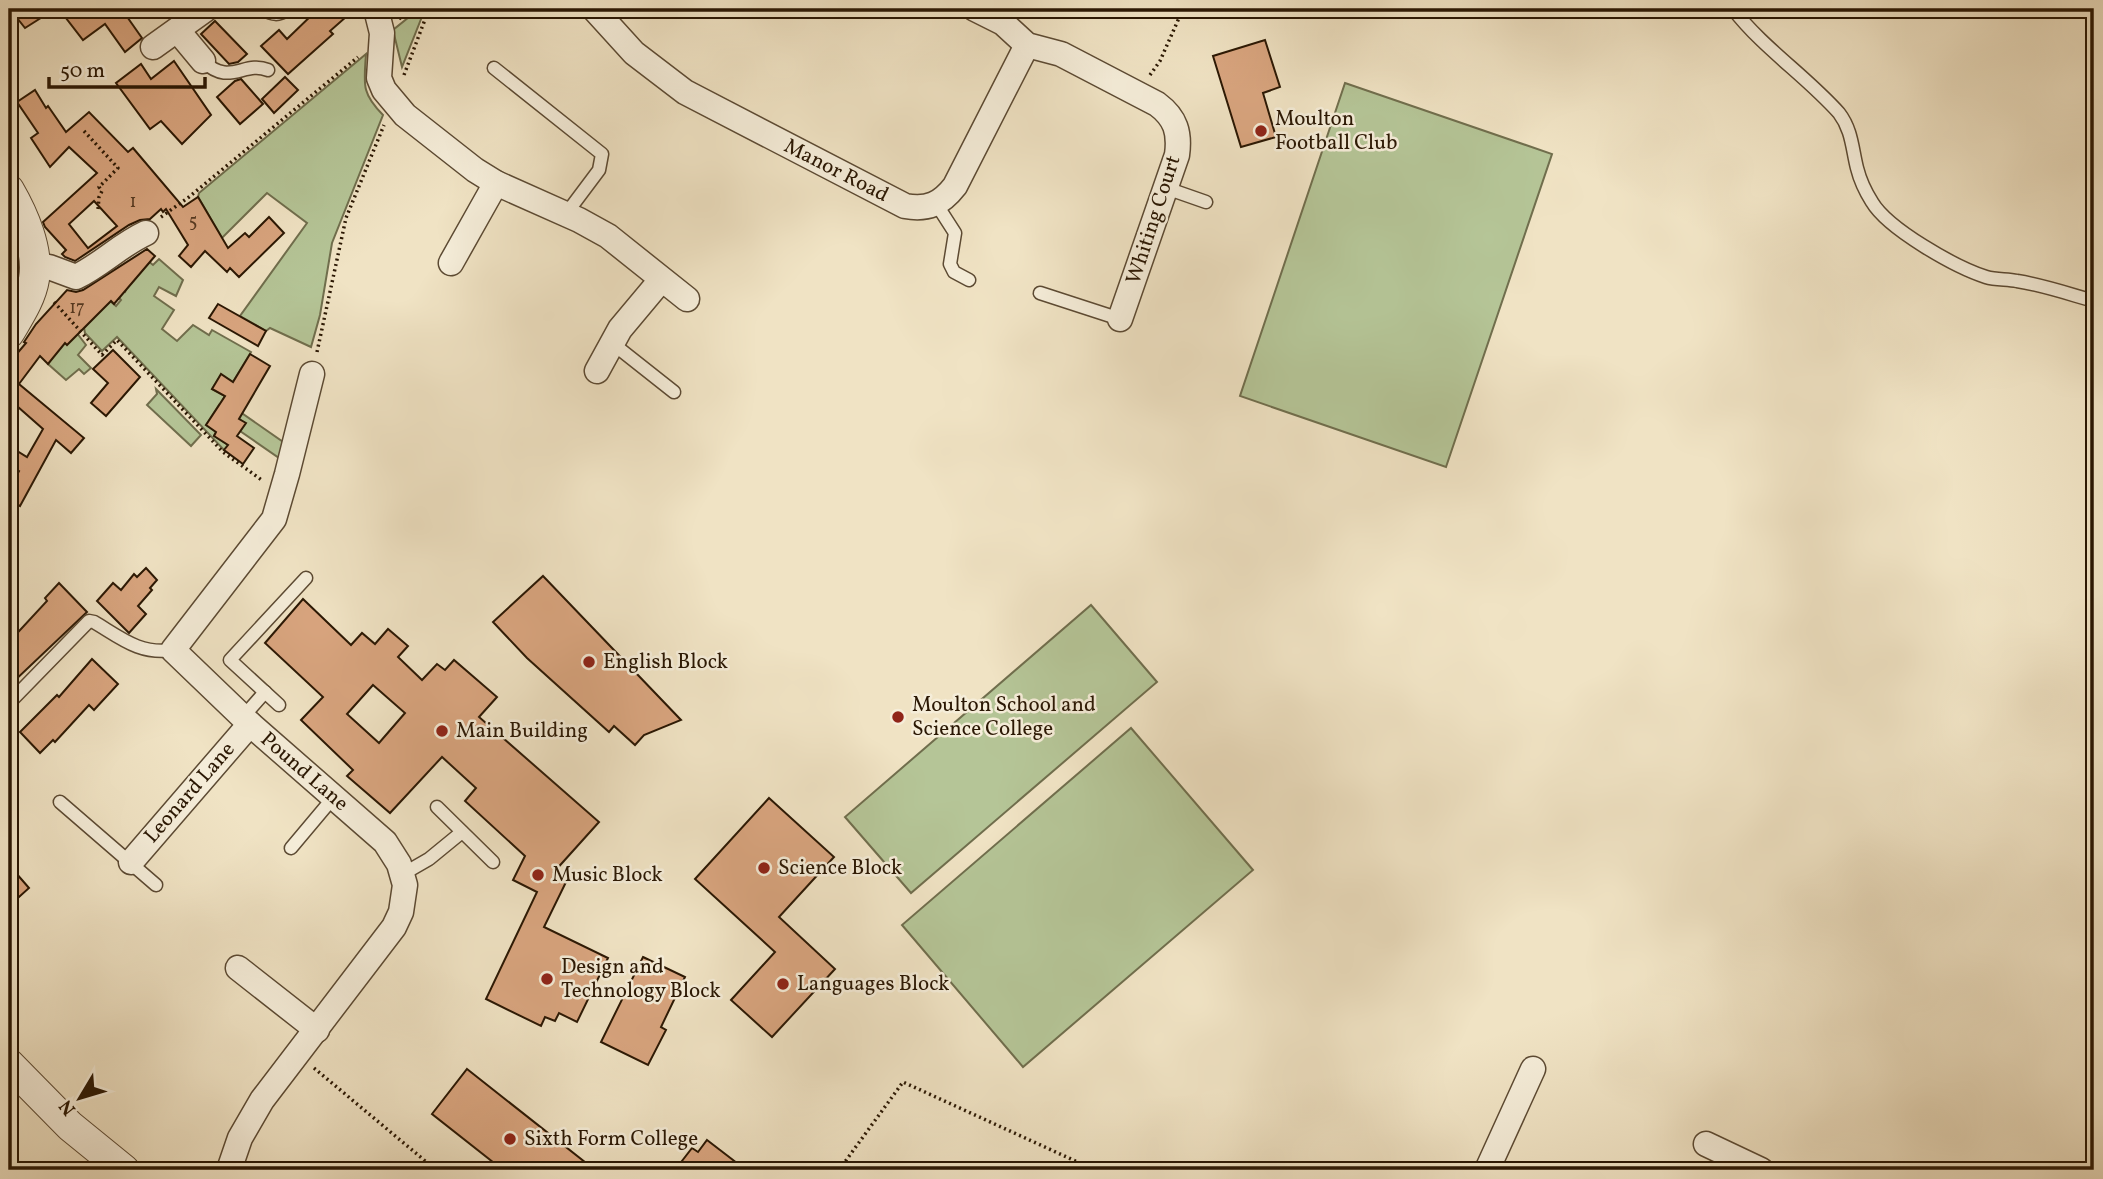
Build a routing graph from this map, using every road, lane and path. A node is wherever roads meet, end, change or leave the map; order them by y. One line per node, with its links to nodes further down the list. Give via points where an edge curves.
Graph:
1 (206, 9): 11 (street)
2 (262, 9): 3 (lane, via 273,15)
3 (289, 9)
4 (376, 9): 12 (street)
5 (411, 9): 12 (path)
6 (429, 9): 19 (path)
7 (594, 9): 25 (street, Manor Road, via 634,53 685,92 905,206)
8 (975, 9): 13 (street, via 1003,23)
9 (1183, 9): 18 (path, via 1160,61)
10 (1733, 9): 35 (lane, via 1840,115 1853,141 1863,186 1885,218 1916,240 1987,277)
11 (178, 31): 14 (street); 15 (street)
12 (382, 33): 19 (street, via 379,78); 28 (path)
13 (1027, 45): 18 (street, Whiting Court, via 1061,54); 25 (street, via 956,186)
14 (153, 47)
15 (203, 61): 17 (lane, via 212,70 230,74 260,67)
16 (494, 68): 27 (lane, via 602,154 599,170)
17 (268, 70)
18 (1135, 93): 22 (street, Whiting Court, via 1166,111 1175,124 1177,155)
19 (393, 102): 21 (street); 40 (path, via 346,218)
20 (84, 131): 26 (path, via 118,168 99,187)
21 (496, 183): 27 (street); 29 (street)
22 (1166, 188): 24 (lane); 36 (street, Whiting Court)
23 (9, 190): 30 (street, via 26,228)
24 (1206, 202)
25 (937, 205): 32 (lane, via 955,233 950,264 954,272)
26 (98, 209)
27 (566, 214): 31 (street, via 608,236)
28 (145, 233): 30 (street, via 76,277 49,267)
29 (451, 263)
30 (35, 273): 37 (street, via 30,294); 42 (path, via 102,355 117,340 223,452)
31 (661, 280): 34 (street); 38 (street)
32 (970, 280)
33 (1040, 293): 36 (lane)
34 (687, 299)
35 (2094, 301)
36 (1120, 319)
37 (9, 333)
38 (612, 343): 39 (street); 41 (lane)
39 (597, 371)
40 (312, 374): 42 (street)
41 (674, 392)
42 (281, 495): 44 (street, via 274,519)
43 (306, 578): 45 (lane, via 230,660)
44 (173, 650): 46 (lane, via 142,650 89,621); 48 (street, Pound Lane)
45 (265, 692): 47 (lane); 48 (lane)
46 (9, 703)
47 (279, 705)
48 (246, 721): 49 (street, Pound Lane); 54 (street, Leonard Lane)
49 (333, 798): 53 (lane); 56 (street, Pound Lane, via 385,842)
50 (60, 802): 54 (lane)
51 (437, 807): 52 (lane)
52 (462, 832): 55 (lane); 56 (lane)
53 (291, 848)
54 (131, 862): 57 (lane)
55 (493, 862)
56 (403, 874): 59 (street, via 404,898 394,928)
57 (156, 885)
58 (238, 968): 59 (street)
59 (317, 1030): 60 (street)
60 (299, 1055): 65 (street, via 248,1123); 66 (path)
61 (9, 1064): 64 (street, via 70,1126)
62 (1533, 1069): 69 (street)
63 (1706, 1143): 70 (street)
64 (124, 1170)
65 (229, 1170)
66 (436, 1170)
67 (839, 1170): 68 (path, via 903,1082)
68 (1095, 1170)
69 (1487, 1170)
70 (1761, 1170)

